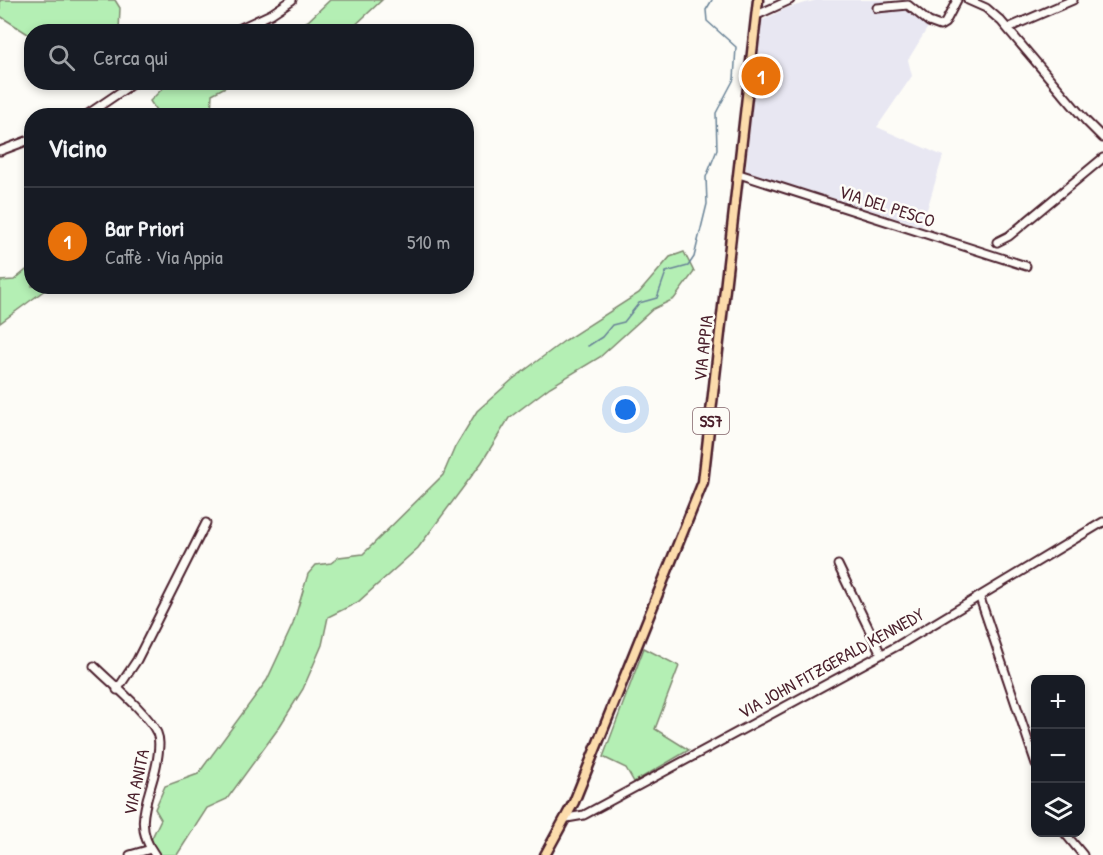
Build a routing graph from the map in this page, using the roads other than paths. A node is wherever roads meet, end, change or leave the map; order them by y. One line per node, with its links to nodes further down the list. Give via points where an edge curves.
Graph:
1 (292, 0): 9 (street)
2 (758, 0): 8 (main road, VIA APPIA / SS7)
3 (790, 0): 8 (street)
4 (957, 0): 7 (street, via 940,26 907,4)
5 (968, 0): 10 (street, via 993,13)
6 (1072, 0): 10 (street)
7 (878, 8)
8 (757, 15): 17 (main road, VIA APPIA / SS7)
9 (249, 24)
10 (1008, 28): 13 (street)
11 (123, 90): 12 (street)
12 (97, 108)
13 (1103, 138)
14 (24, 142): 15 (street)
15 (0, 151)
16 (1103, 158): 18 (street)
17 (739, 174): 19 (street, VIA DEL PESCO); 28 (main road, VIA APPIA / SS7, via 703,482)
18 (997, 242)
19 (1026, 266)
20 (1103, 522): 23 (street, VIA JOHN FITZGERALD KENNEDY)
21 (206, 523): 26 (street, via 137,660)
22 (838, 565): 24 (street)
23 (980, 598): 24 (street, VIA JOHN FITZGERALD KENNEDY); 27 (street)
24 (881, 654): 28 (street, VIA JOHN FITZGERALD KENNEDY, via 584,815)
25 (94, 666): 26 (street, VIA ANITA)
26 (117, 690): 30 (street, VIA ANITA, via 151,724 159,738 155,775 142,815 144,837)
27 (1031, 753)
28 (567, 818): 32 (main road, SS7)
29 (1068, 837): 33 (street)
30 (153, 852): 31 (street)
31 (130, 855)
32 (545, 855)
33 (1083, 855)

